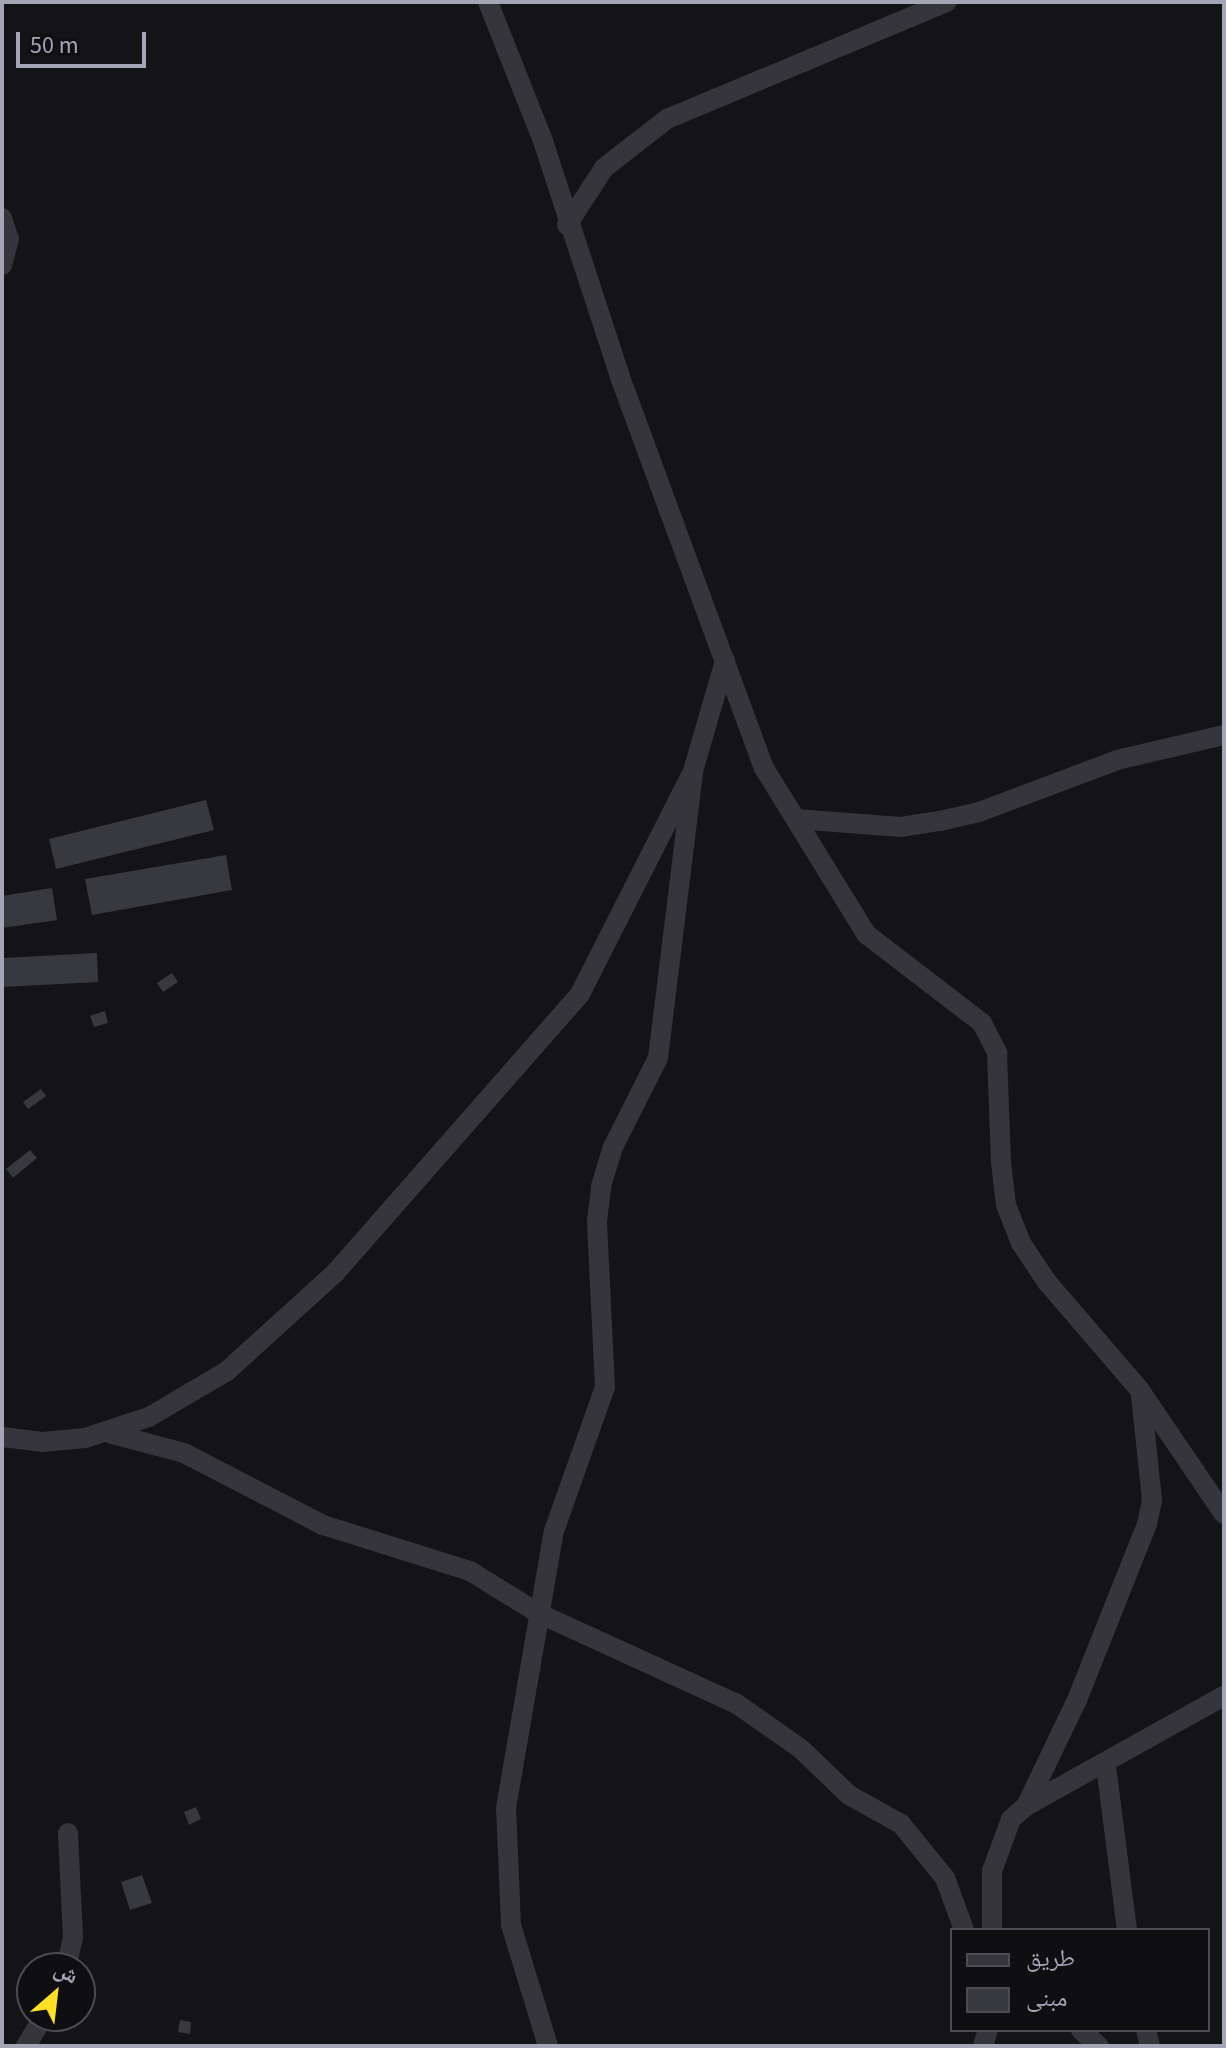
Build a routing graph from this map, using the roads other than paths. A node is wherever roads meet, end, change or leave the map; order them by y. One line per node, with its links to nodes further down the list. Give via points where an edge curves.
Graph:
1 (488, 2): 4 (street, via 543,141)
2 (947, 2): 4 (street, via 667,119 604,168)
3 (2, 218): 5 (street, via 9,239)
4 (567, 225): 6 (street)
5 (2, 265)
6 (726, 660): 8 (street); 9 (street, via 764,768)
7 (1224, 735): 9 (street, via 1117,760 979,812 940,821 901,827)
8 (693, 771): 11 (street, via 580,994 548,1033 314,1292 192,1395); 14 (street, via 658,1058 612,1149 601,1186 597,1221 605,1387 554,1531)
9 (796, 819): 10 (street, via 836,890 875,944 982,1023 997,1053 1003,1176 1021,1243 1047,1282)
10 (1139, 1389): 13 (street); 17 (street, via 1150,1456 1147,1524 1077,1700)
11 (109, 1433): 12 (street, via 42,1442); 14 (street, via 184,1453 323,1525 470,1571)
12 (2, 1437)
13 (1224, 1514)
14 (538, 1613): 19 (street, via 737,1704 778,1731 849,1795 913,1837 945,1878); 24 (street, via 506,1808 506,1873 511,1925)
15 (1224, 1696): 16 (street)
16 (1106, 1766): 17 (street); 21 (street)
17 (1026, 1806): 20 (street, via 1000,1840 992,1871)
18 (68, 1833): 22 (street)
19 (963, 1928)
20 (992, 1928)
21 (1127, 1928)
22 (70, 1952)
23 (1083, 2032): 25 (street)
24 (548, 2046)
25 (1099, 2046)

